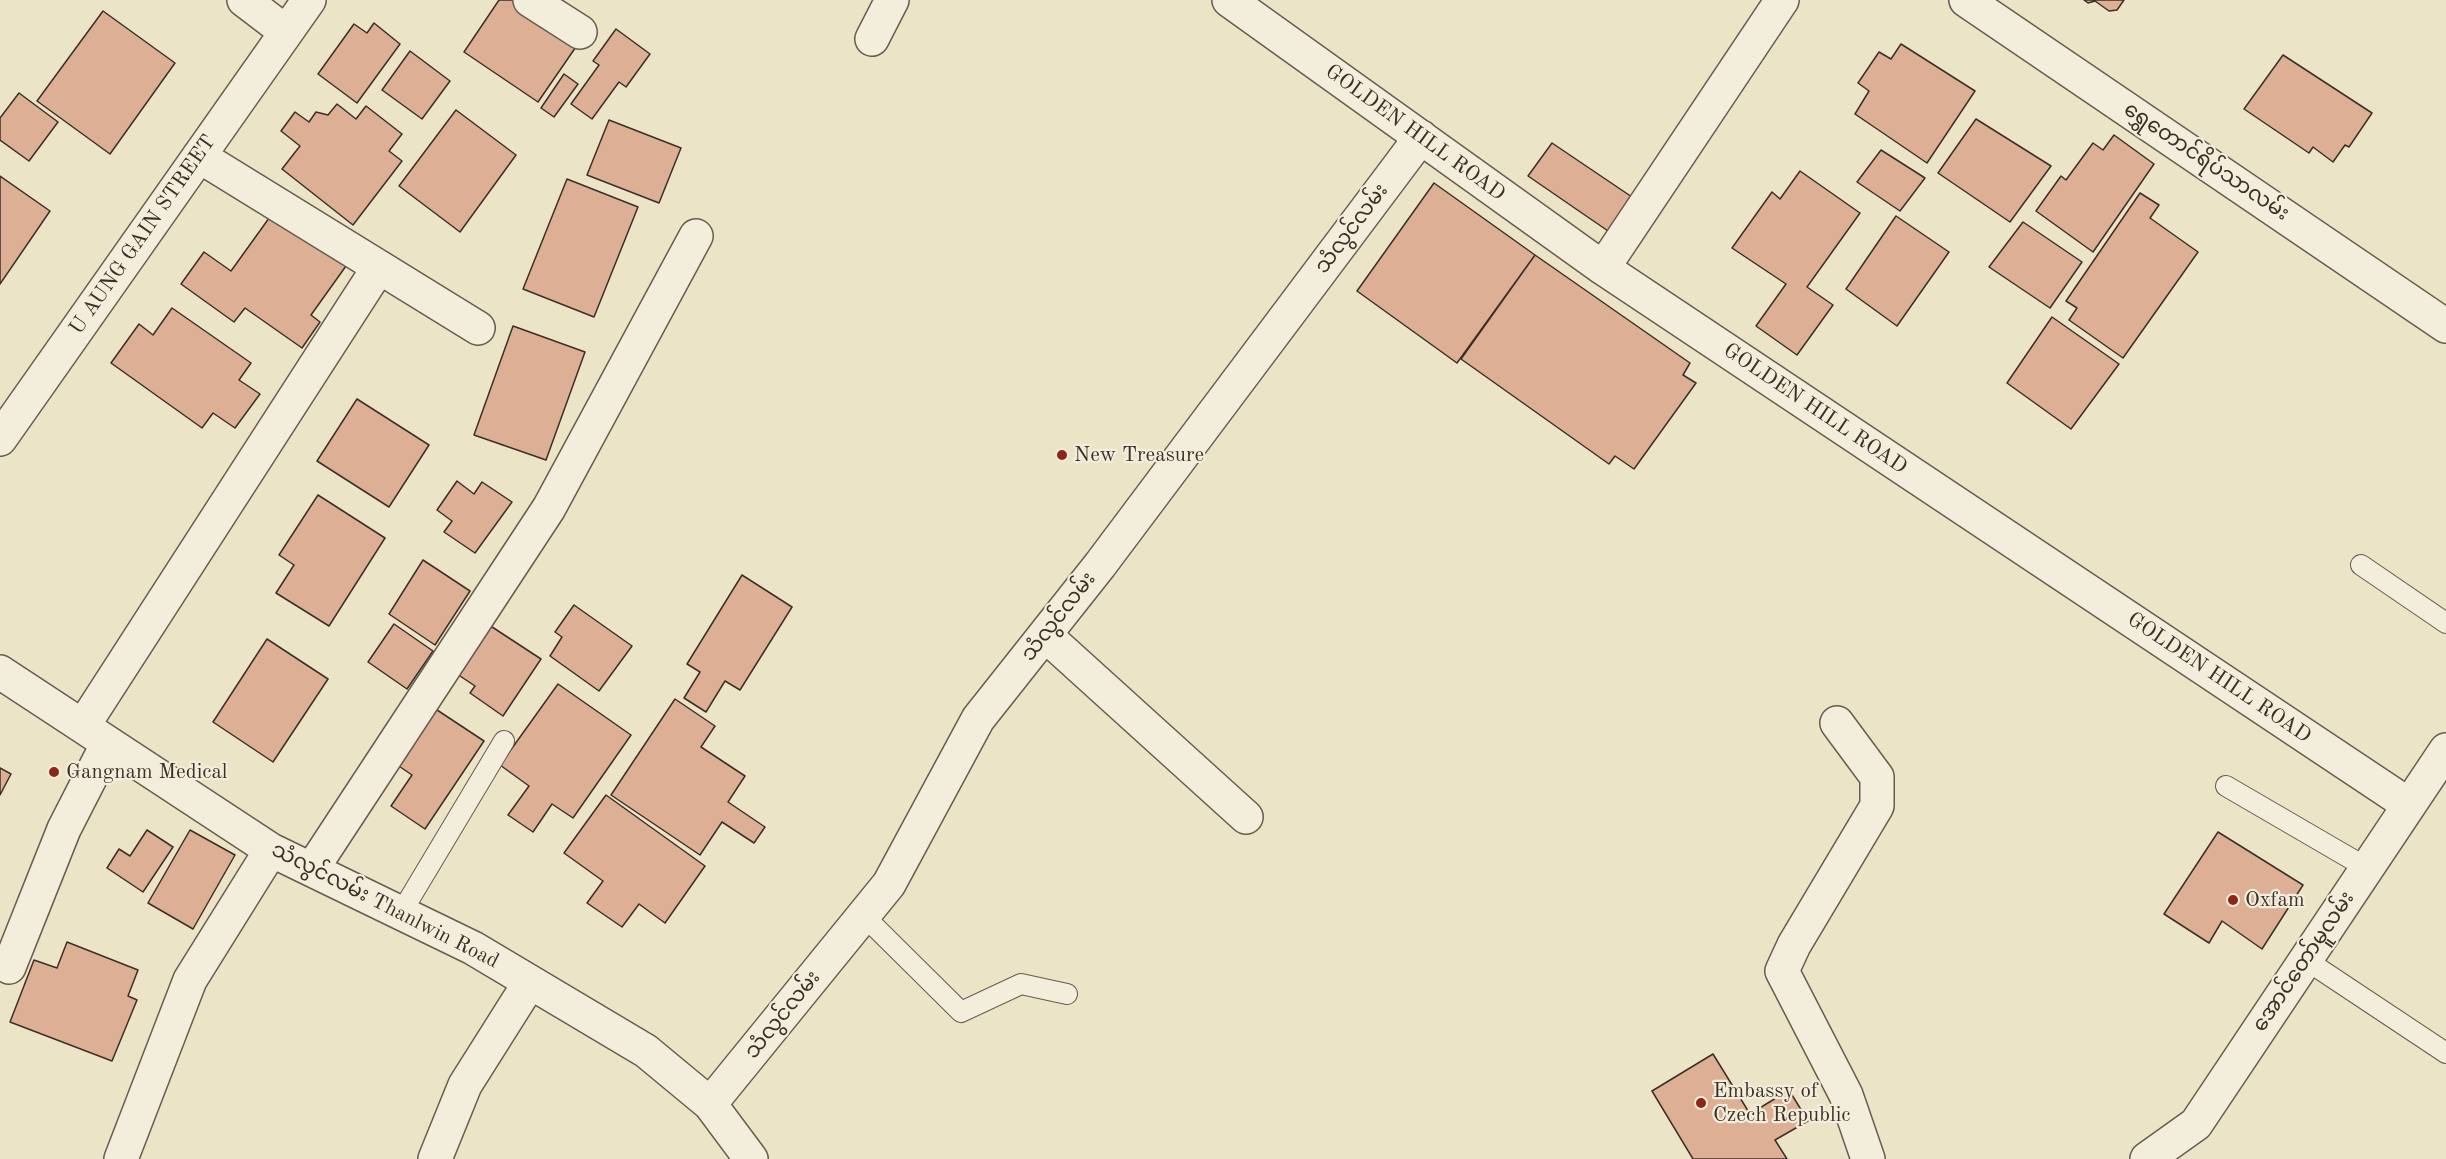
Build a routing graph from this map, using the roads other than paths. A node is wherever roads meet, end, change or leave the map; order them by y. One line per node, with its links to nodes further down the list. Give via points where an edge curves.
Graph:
1 (244, 0): 8 (street)
2 (309, 0): 8 (street, U AUNG GAIN STREET)
3 (530, 0): 9 (street)
4 (892, 0): 10 (street)
5 (1229, 0): 11 (street, GOLDEN HILL ROAD)
6 (1782, 0): 15 (street)
7 (1966, 0): 16 (street, ရွှေတောင်ရိပ်သာလမ်း)
8 (286, 32): 12 (street, U AUNG GAIN STREET)
9 (580, 32)
10 (872, 39)
11 (1421, 137): 15 (street, GOLDEN HILL ROAD); 21 (street, သံလွင်လမ်း)
12 (199, 156): 14 (street); 18 (street, U AUNG GAIN STREET)
13 (696, 236): 32 (street, via 549,508)
14 (379, 267): 17 (street); 24 (street)
15 (1604, 268): 28 (street, GOLDEN HILL ROAD)
16 (2446, 326)
17 (478, 328)
18 (0, 439)
19 (2361, 565): 20 (lane)
20 (2446, 622)
21 (1045, 635): 29 (street); 34 (street, သံလွင်လမ်း, via 978,718 889,884)
22 (0, 672): 24 (street, သံလွင်လမ်း Thanlwin Road)
23 (1837, 723): 44 (street, via 1877,777 1877,806 1782,971 1846,1095)
24 (96, 735): 30 (street, သံလွင်လမ်း Thanlwin Road); 36 (street, via 64,829)
25 (504, 741): 33 (lane)
26 (2446, 750): 28 (street, အောင်တော်မူလမ်း)
27 (2226, 786): 31 (lane)
28 (2409, 805): 31 (street, အောင်တော်မူလမ်း)
29 (1246, 817)
30 (271, 850): 32 (street, သံလွင်လမ်း Thanlwin Road); 41 (street, via 190,980)
31 (2367, 868): 35 (street, အောင်တော်မူလမ်း)
32 (312, 869): 33 (street, သံလွင်လမ်း Thanlwin Road)
33 (402, 913): 37 (street, သံလွင်လမ်း Thanlwin Road)
34 (864, 916): 38 (lane, via 961,1012 1021,984); 40 (street, သံလွင်လမ်း)
35 (2306, 960): 39 (lane); 45 (street, အောင်တော်မူလမ်း, via 2196,1124)
36 (9, 967)
37 (530, 982): 40 (street, သံလွင်လမ်း Thanlwin Road, via 646,1051); 42 (street, via 465,1085)
38 (1067, 994)
39 (2446, 1053)
40 (710, 1104): 43 (street, သံလွင်လမ်း Thanlwin Road)
41 (121, 1159)
42 (435, 1159)
43 (751, 1159)
44 (1868, 1159)
45 (2147, 1159)

